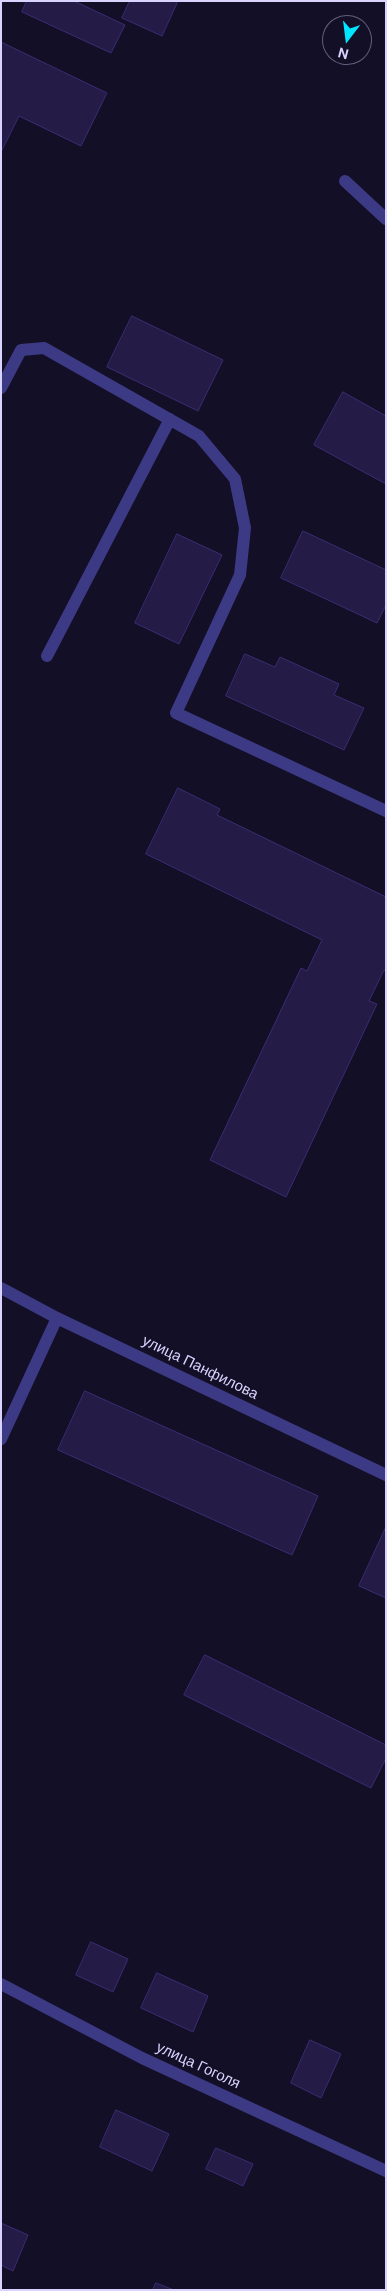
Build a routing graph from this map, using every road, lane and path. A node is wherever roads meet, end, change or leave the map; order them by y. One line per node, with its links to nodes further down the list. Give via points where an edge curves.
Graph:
1 (345, 180): 2 (street)
2 (386, 218)
3 (1, 388): 4 (street, via 21,350 44,348)
4 (170, 419): 5 (street); 6 (street, via 199,436 235,479 244,528 240,575 176,713)
5 (47, 656)
6 (386, 811)
7 (1, 1288): 8 (street, улица Панфилова)
8 (58, 1318): 9 (street); 10 (street, улица Панфилова)
9 (1, 1439)
10 (386, 1475)
11 (1, 1984): 12 (street, улица Гоголя, via 142,2058)
12 (386, 2171)

